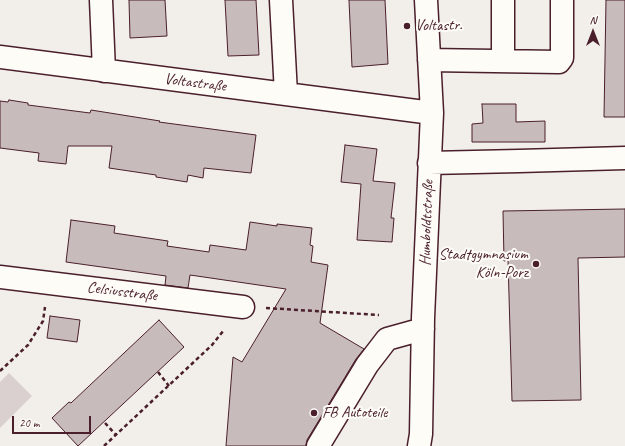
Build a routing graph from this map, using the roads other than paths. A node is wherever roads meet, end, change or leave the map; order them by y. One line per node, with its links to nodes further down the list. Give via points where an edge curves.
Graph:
1 (101, 0): 9 (street)
2 (281, 0): 10 (street)
3 (426, 0): 7 (street, Humboldtstraße)
4 (503, 0): 8 (street)
5 (562, 0): 8 (street, via 562,58 558,62)
6 (0, 57): 9 (street, Voltastraße)
7 (429, 60): 8 (street); 11 (street, Humboldtstraße)
8 (503, 61)
9 (104, 71): 10 (street, Voltastraße)
10 (286, 94): 11 (street, Voltastraße)
11 (432, 113): 13 (street, Humboldtstraße)
12 (625, 158): 13 (street)
13 (430, 163): 16 (street, Humboldtstraße)
14 (0, 277): 15 (street, Celsiusstraße)
15 (243, 307)
16 (423, 329): 17 (street, Humboldtstraße); 18 (street, via 387,339 368,364)
17 (422, 442)
18 (318, 446)

